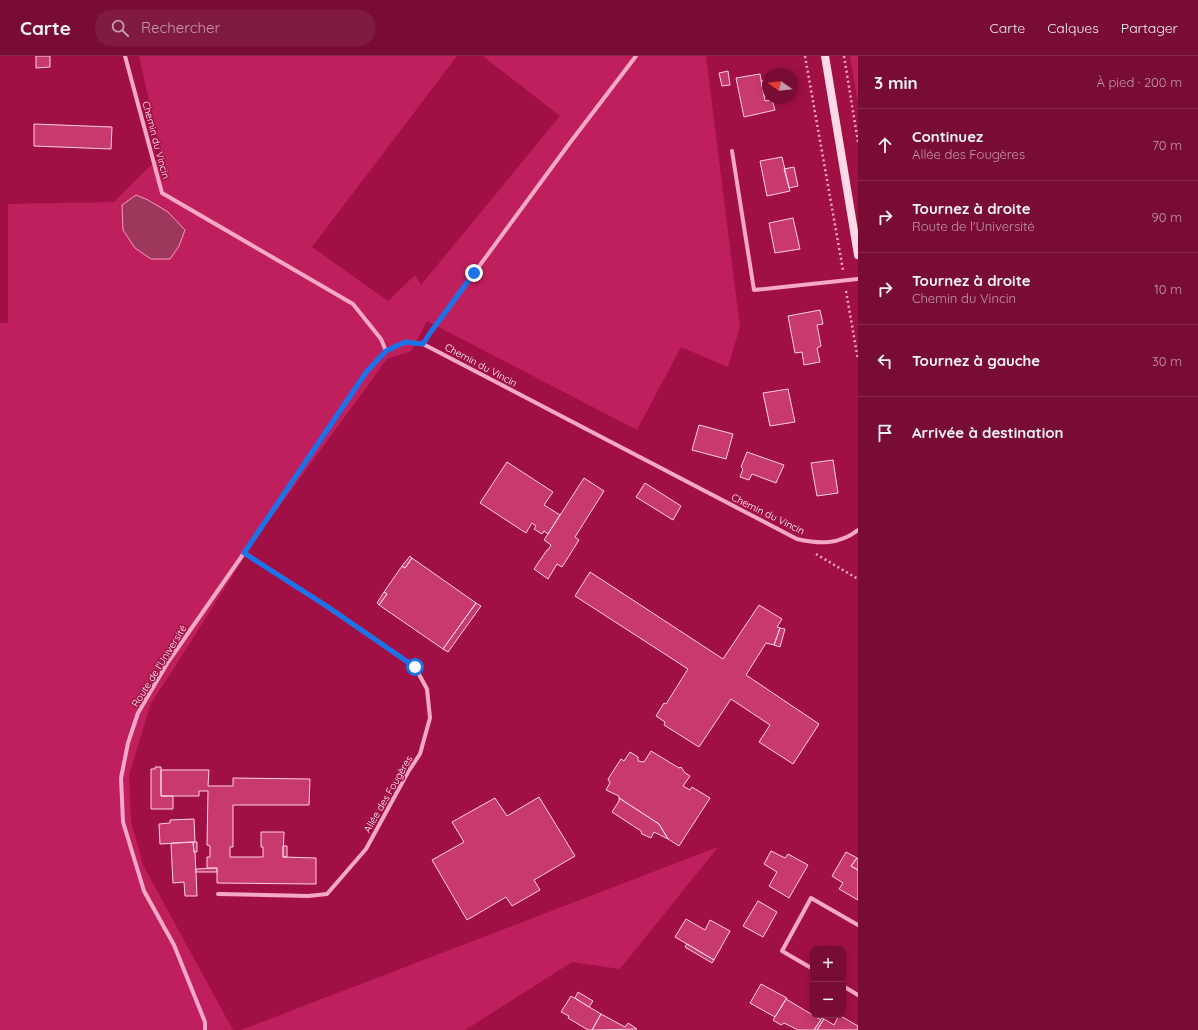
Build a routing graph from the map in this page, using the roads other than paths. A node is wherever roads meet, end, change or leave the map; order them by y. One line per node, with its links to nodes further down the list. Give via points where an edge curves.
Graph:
1 (125, 56): 8 (street, Chemin du Vincin, via 162,193 353,304 381,339)
2 (636, 56): 7 (street)
3 (825, 56): 5 (main road)
4 (732, 151): 6 (street, via 754,290)
5 (858, 255)
6 (858, 279)
7 (423, 344): 8 (street, Chemin du Vincin, via 405,342); 9 (street, Chemin du Vincin, via 797,539 817,543 834,542 853,535)
8 (386, 351): 10 (street, Route de l'Université, via 367,371)
9 (858, 530)
10 (244, 553): 11 (street, Allée des Fougères, via 415,667 427,689 430,718 420,754 366,849 327,894); 16 (street, Route de l'Université, via 168,662 138,713 128,743 121,778 123,822 144,891 174,945 205,1022)
11 (218, 894)
12 (858, 925): 13 (street, via 811,898 782,951)
13 (810, 967)
14 (846, 988): 15 (street)
15 (858, 995)
16 (205, 1030)

